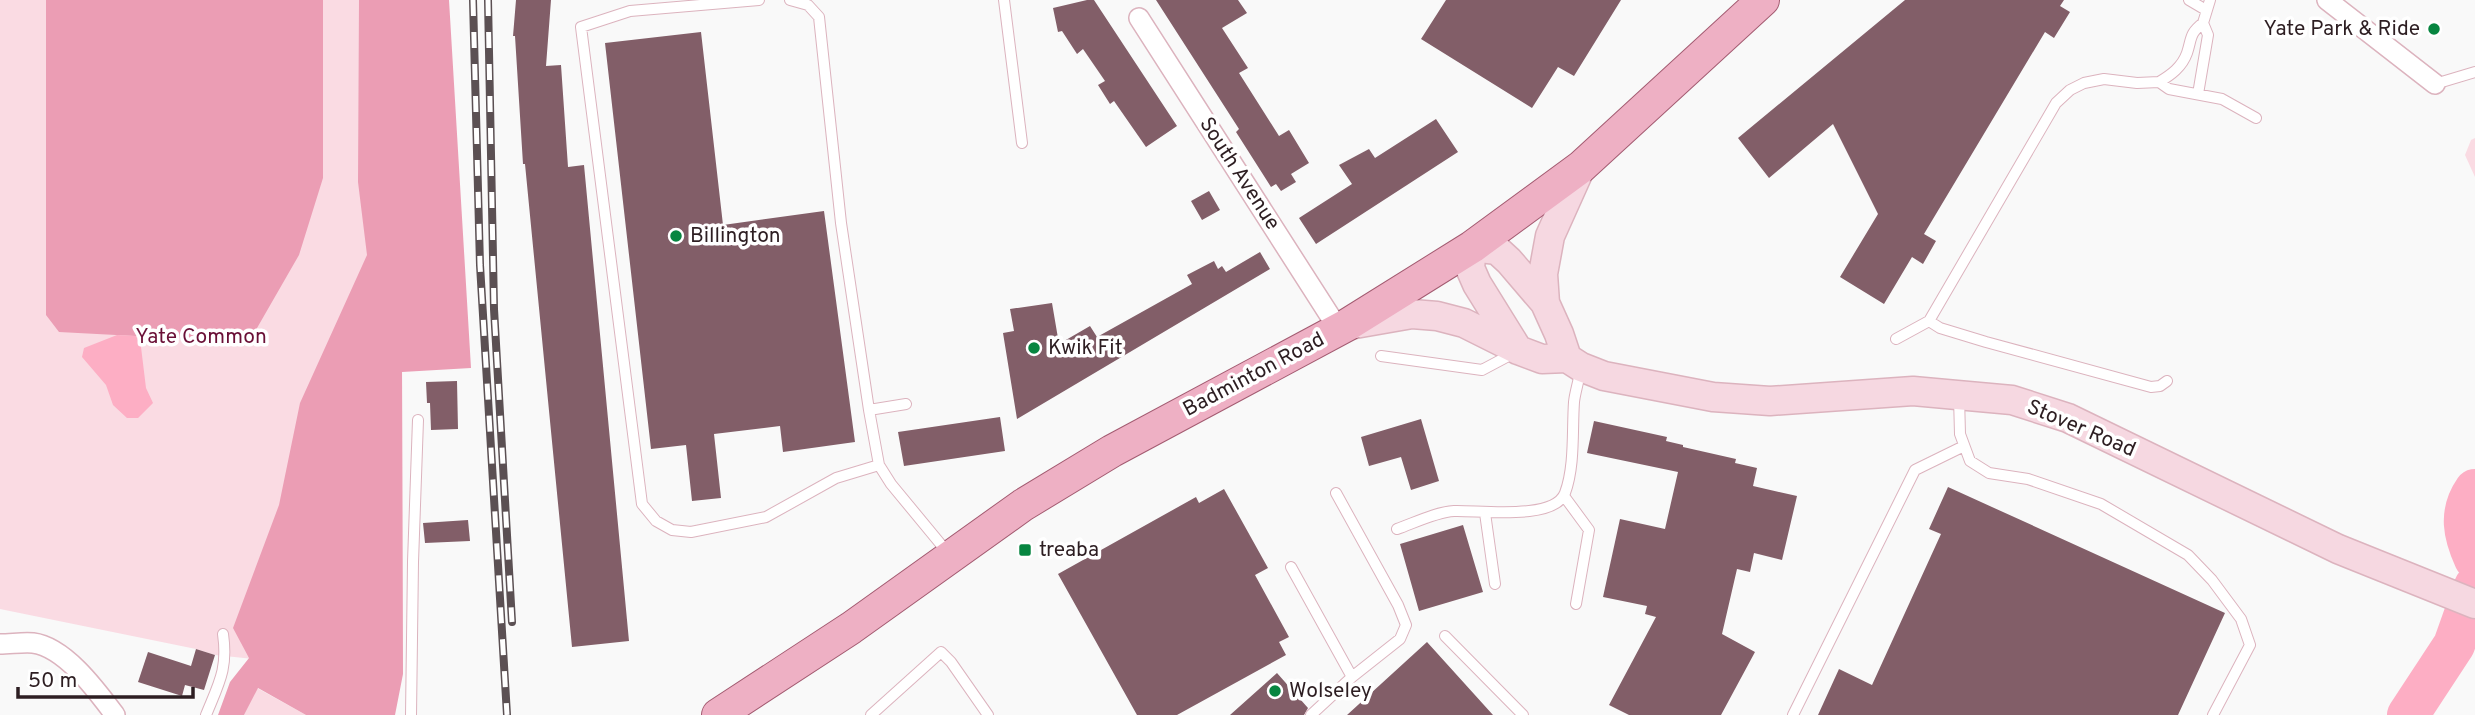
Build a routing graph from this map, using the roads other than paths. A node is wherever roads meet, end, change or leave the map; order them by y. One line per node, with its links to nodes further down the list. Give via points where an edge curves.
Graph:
1 (759, 0): 31 (lane, via 630,10 581,27 642,504 673,530 691,532 766,517 836,478)
2 (790, 0): 28 (lane, via 808,5 819,17 841,223)
3 (1004, 0): 15 (lane)
4 (1763, 0): 16 (main road, Badminton Road)
5 (2189, 0): 7 (lane)
6 (2327, 0): 12 (street)
7 (2208, 5): 9 (lane)
8 (1139, 18): 20 (street, South Avenue)
9 (2203, 23): 11 (lane, via 2192,32 2179,68); 13 (lane, via 2208,36)
10 (2475, 72): 12 (lane)
11 (2159, 82): 13 (lane, via 2169,89); 19 (lane, via 2104,79 2084,83 2056,103)
12 (2435, 84)
13 (2198, 94): 14 (lane, via 2222,99)
14 (2256, 118)
15 (1022, 143)
16 (1581, 167): 17 (main road, Badminton Road); 18 (main road, via 1550,236 1543,274)
17 (1472, 247): 18 (main road, via 1497,250); 20 (main road, Badminton Road); 22 (main road, via 1470,268 1477,285)
18 (1545, 303): 24 (main road)
19 (1928, 321): 21 (lane); 25 (lane, via 1986,342 2151,387)
20 (1343, 328): 22 (main road, Stover Road, via 1412,314 1437,316 1464,323); 36 (main road, Badminton Road, via 1112,452)
21 (1896, 339)
22 (1518, 350): 23 (lane, via 1482,370); 24 (main road, Stover Road)
23 (1381, 356)
24 (1574, 363): 26 (main road, Stover Road, via 1604,376 1713,397 1770,401 1913,391); 33 (lane, via 1569,477)
25 (2167, 382)
26 (1959, 393): 30 (lane); 40 (main road, Stover Road, via 2012,400 2068,418 2303,533)
27 (906, 404): 28 (lane)
28 (869, 410): 31 (lane)
29 (418, 420): 47 (lane)
30 (1964, 446): 53 (lane, via 1915,470); 54 (lane, via 1970,461 1989,473 2028,479 2101,504 2188,555 2212,580 2241,619 2250,645)
31 (879, 466): 36 (lane)
32 (1336, 493): 44 (lane, via 1406,625 1400,639)
33 (1564, 496): 34 (lane, via 1546,509); 39 (lane, via 1588,530)
34 (1485, 513): 35 (lane, via 1451,511); 38 (lane)
35 (1397, 529)
36 (950, 556): 48 (main road, Badminton Road)
37 (1291, 567): 44 (lane)
38 (1495, 584)
39 (1576, 604)
40 (2475, 604)
41 (223, 634): 46 (lane, via 223,673)
42 (1445, 636): 52 (lane)
43 (0, 644): 45 (street, via 34,643 52,648 71,663)
44 (1352, 677): 51 (lane)
45 (115, 715)
46 (206, 715)
47 (411, 715)
48 (718, 715)
49 (871, 715): 50 (lane, via 941,652)
50 (988, 715)
51 (1311, 715)
52 (1523, 715)
53 (1793, 715)
54 (2213, 715)

